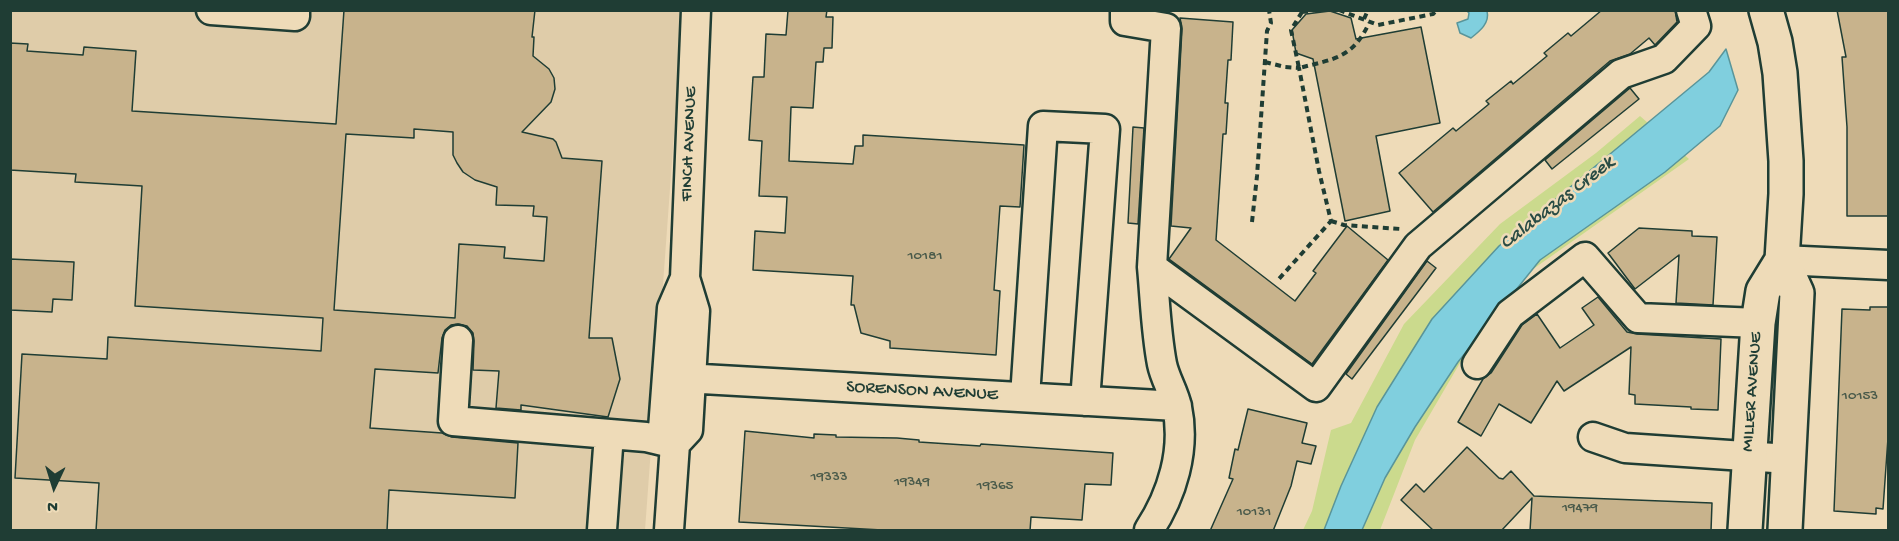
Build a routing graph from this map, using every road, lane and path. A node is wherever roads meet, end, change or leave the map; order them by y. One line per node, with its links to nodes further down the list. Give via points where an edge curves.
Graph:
1 (211, 10): 2 (street, via 295,16)
2 (295, 10)
3 (696, 10): 27 (street, FINCH AVENUE, via 685,278 672,308)
4 (1125, 10): 22 (street, via 1125,21 1166,28)
5 (1269, 10): 15 (path, via 1271,24)
6 (1316, 10): 12 (path)
7 (1339, 10): 13 (path)
8 (1368, 10): 13 (path)
9 (1437, 10): 14 (path, via 1378,25)
10 (1691, 10): 19 (street, via 1696,26 1664,59 1621,74)
11 (1766, 10): 20 (main road, MILLER AVENUE, via 1780,73 1786,161)
12 (1301, 11): 16 (path, via 1290,30)
13 (1364, 19): 14 (path)
14 (1369, 22): 16 (path, via 1362,38 1338,58)
15 (1265, 62): 16 (path); 18 (path)
16 (1299, 68): 17 (path)
17 (1331, 221): 19 (path, via 1405,230); 23 (path)
18 (1252, 222)
19 (1413, 253): 22 (street, via 1316,387)
20 (1782, 260): 21 (street); 24 (main road, MILLER AVENUE, via 1763,291); 35 (main road, MILLER AVENUE, via 1797,292)
21 (1888, 265)
22 (1152, 267): 30 (street, via 1162,364)
23 (1278, 280)
24 (1758, 323): 26 (street, via 1638,318 1585,257 1510,314); 34 (main road, MILLER AVENUE)
25 (458, 340): 31 (street, via 453,421)
26 (1477, 364)
27 (679, 378): 28 (street, SORENSON AVENUE); 33 (street, FINCH AVENUE, via 663,429)
28 (1025, 398): 29 (street, SORENSON AVENUE); 29 (street, via 1043,126 1106,129)
29 (1085, 401): 30 (street, SORENSON AVENUE)
30 (1177, 406): 38 (street, via 1178,461 1168,497)
31 (609, 434): 33 (street); 36 (street)
32 (1593, 437): 34 (street, via 1625,448)
33 (675, 444): 37 (street, FINCH AVENUE)
34 (1749, 457): 35 (street); 39 (main road, MILLER AVENUE)
35 (1789, 459): 40 (main road, MILLER AVENUE)
36 (602, 531)
37 (669, 531)
38 (1149, 531)
39 (1745, 531)
40 (1785, 531)

